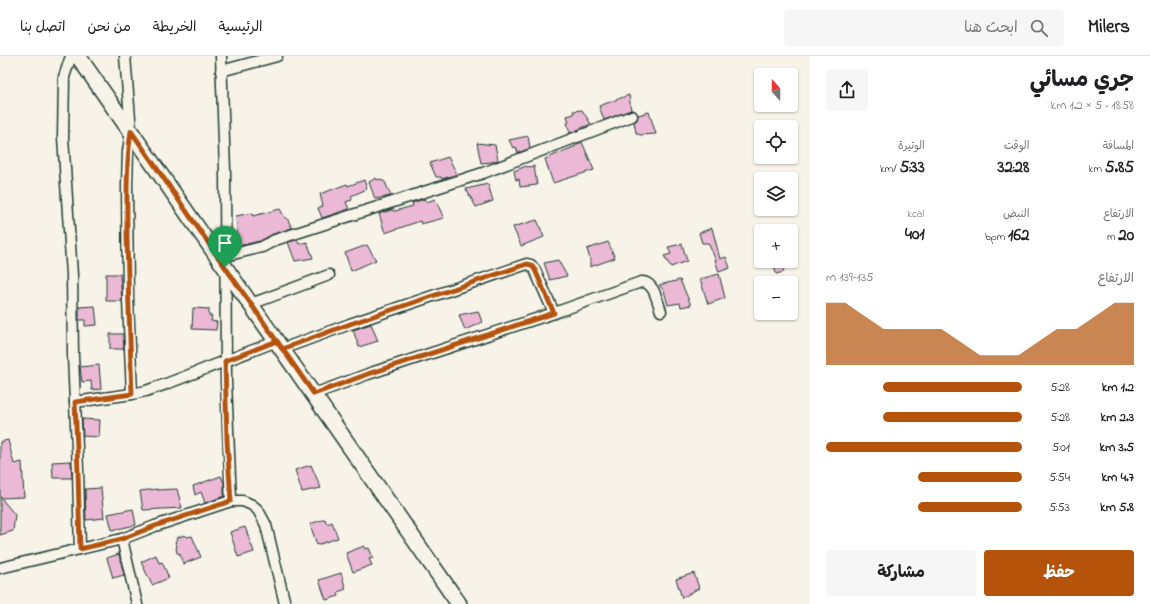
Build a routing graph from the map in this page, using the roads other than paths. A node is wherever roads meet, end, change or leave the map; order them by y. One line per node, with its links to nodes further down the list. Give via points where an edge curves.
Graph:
1 (71, 56): 18 (street, via 64,76 63,137 72,275)
2 (78, 56): 8 (street)
3 (125, 56): 8 (street)
4 (221, 56): 6 (street)
5 (277, 56): 6 (street)
6 (222, 71): 9 (street)
7 (632, 116): 9 (street, via 483,173 275,240)
8 (131, 131): 9 (street); 16 (street, via 127,185)
9 (225, 261): 11 (street); 15 (street)
10 (329, 275): 11 (street)
11 (251, 304): 14 (street)
12 (661, 311): 13 (street, via 651,286 642,282)
13 (554, 313): 14 (street, via 535,270 527,264); 17 (street)
14 (279, 345): 15 (street); 17 (street)
15 (225, 361): 16 (street); 19 (street)
16 (132, 394): 18 (street)
17 (314, 394): 25 (street)
18 (75, 402): 21 (street)
19 (231, 501): 20 (street); 24 (street, via 243,501 252,505 258,510 266,525)
20 (122, 539): 21 (street); 23 (street)
21 (80, 549): 22 (street)
22 (0, 568)
23 (137, 604)
24 (285, 604)
25 (459, 604)

